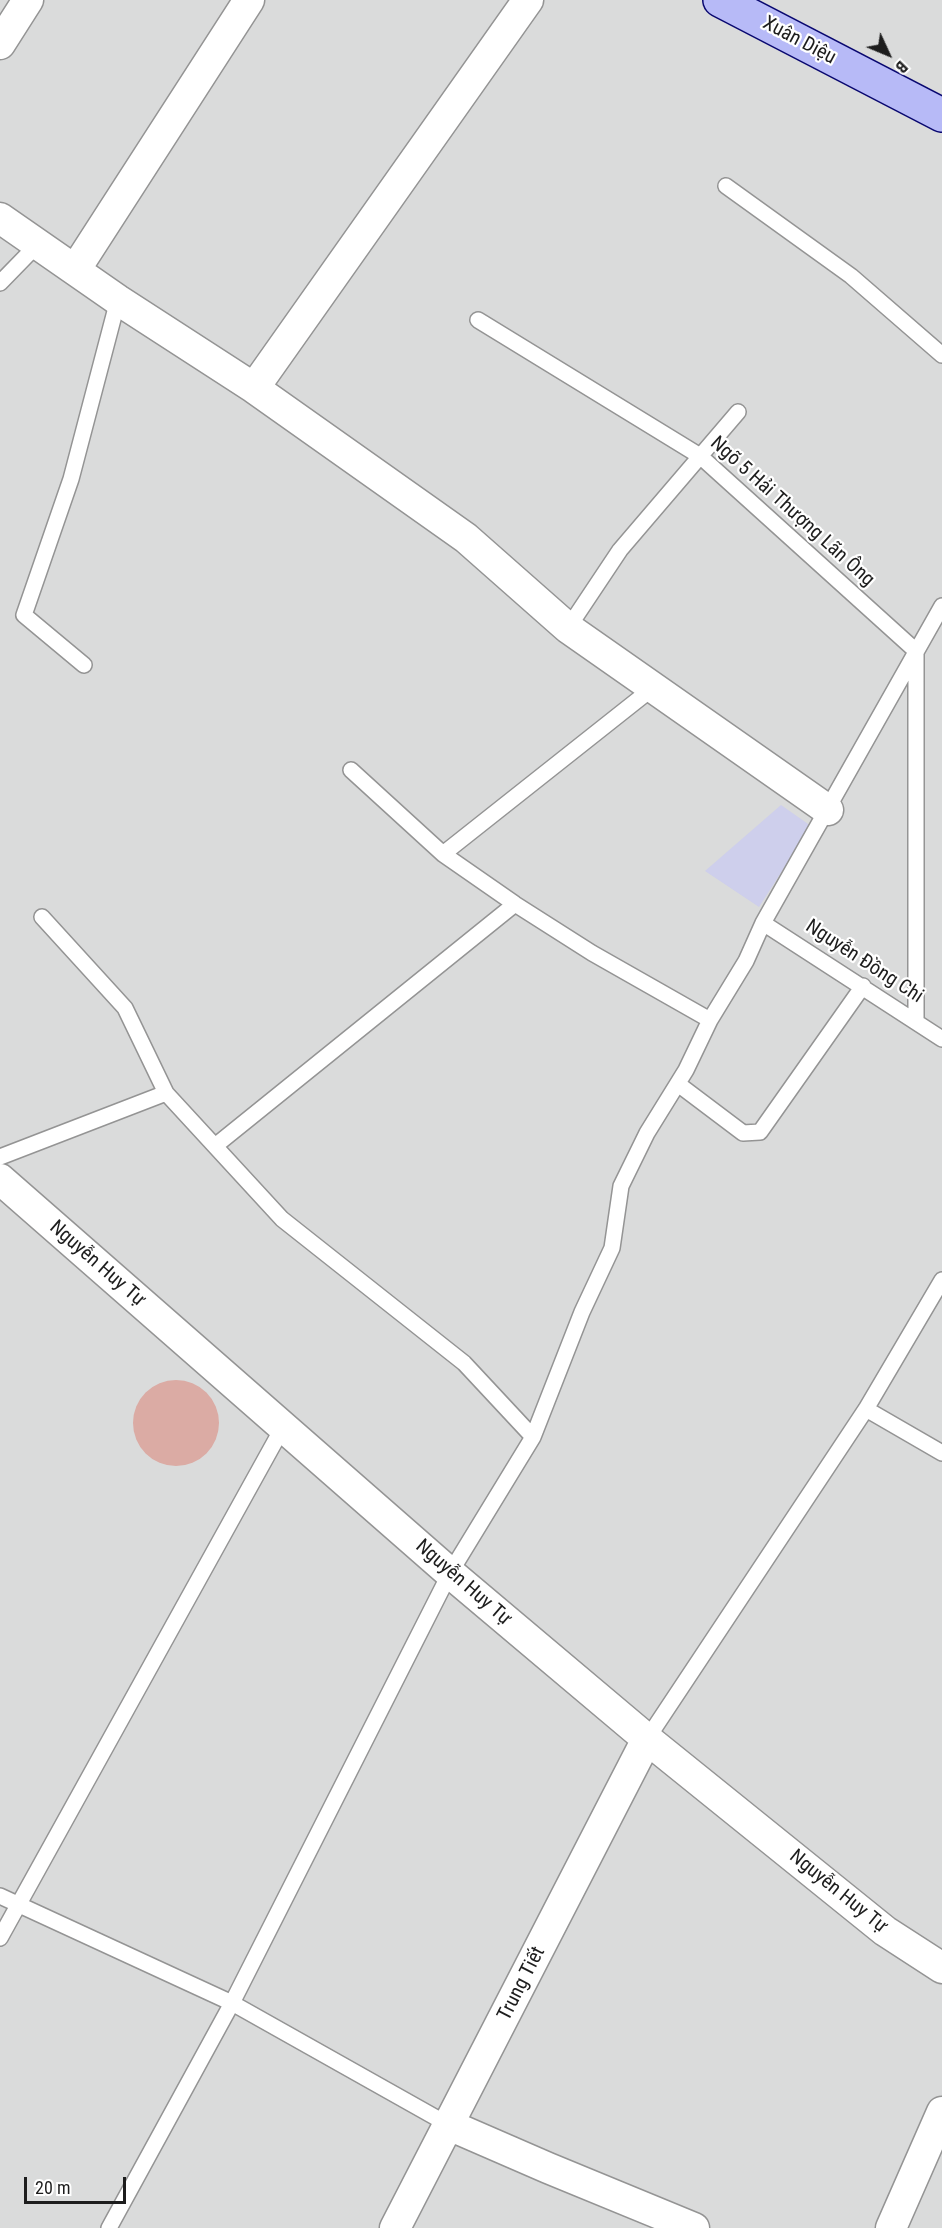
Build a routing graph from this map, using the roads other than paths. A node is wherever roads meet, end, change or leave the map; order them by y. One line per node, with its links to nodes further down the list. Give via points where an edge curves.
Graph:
1 (28, 0): 5 (street)
2 (249, 0): 10 (street)
3 (528, 0): 15 (street)
4 (720, 0): 6 (street, Xuân Diệu)
5 (0, 44)
6 (942, 115)
7 (726, 186): 14 (lane, via 852,276)
8 (0, 218): 9 (street)
9 (38, 244): 10 (street); 11 (lane)
10 (75, 270): 12 (street)
11 (0, 283)
12 (118, 300): 15 (street); 21 (lane, via 71,479 24,615)
13 (478, 320): 17 (lane, Ngõ 5 Hải Thượng Lãn Ông)
14 (942, 355)
15 (254, 388): 19 (street, via 466,538)
16 (738, 412): 17 (lane)
17 (700, 456): 19 (lane, via 621,550); 20 (lane, Ngõ 5 Hải Thượng Lãn Ông)
18 (942, 606): 20 (lane)
19 (568, 628): 22 (street)
20 (916, 651): 24 (lane); 31 (lane)
21 (84, 665)
22 (654, 687): 24 (street); 25 (lane)
23 (351, 770): 25 (lane)
24 (828, 810): 28 (lane)
25 (443, 854): 26 (lane)
26 (515, 904): 30 (lane); 35 (lane)
27 (42, 917): 34 (lane, via 125,1008)
28 (763, 923): 29 (lane, Nguyễn Đồng Chi); 30 (lane, via 746,961)
29 (863, 986): 31 (lane, Nguyễn Đồng Chi); 33 (lane, via 760,1132 743,1133)
30 (710, 1020): 33 (lane)
31 (916, 1021): 32 (lane, Nguyễn Đồng Chi)
32 (942, 1039)
33 (678, 1084): 41 (lane, via 647,1133 621,1186 612,1248)
34 (166, 1093): 35 (lane); 36 (lane)
35 (215, 1146): 41 (lane, via 282,1220 464,1363)
36 (0, 1157)
37 (0, 1179): 40 (street, Nguyễn Huy Tự)
38 (942, 1280): 39 (lane)
39 (866, 1409): 42 (lane); 44 (lane)
40 (283, 1427): 43 (street, Nguyễn Huy Tự); 46 (lane)
41 (532, 1437): 43 (lane)
42 (942, 1453)
43 (450, 1573): 44 (street, Nguyễn Huy Tự); 49 (lane)
44 (647, 1739): 48 (street, Nguyễn Huy Tự, via 885,1931); 51 (street, Trung Tiết)
45 (0, 1896): 46 (lane)
46 (18, 1905): 47 (lane); 49 (lane)
47 (0, 1938)
48 (942, 1968)
49 (232, 2003): 51 (lane); 52 (lane)
50 (942, 2112): 55 (street)
51 (449, 2125): 53 (street, Trung Tiết); 54 (street)
52 (109, 2228)
53 (395, 2228)
54 (694, 2228)
55 (891, 2228)

